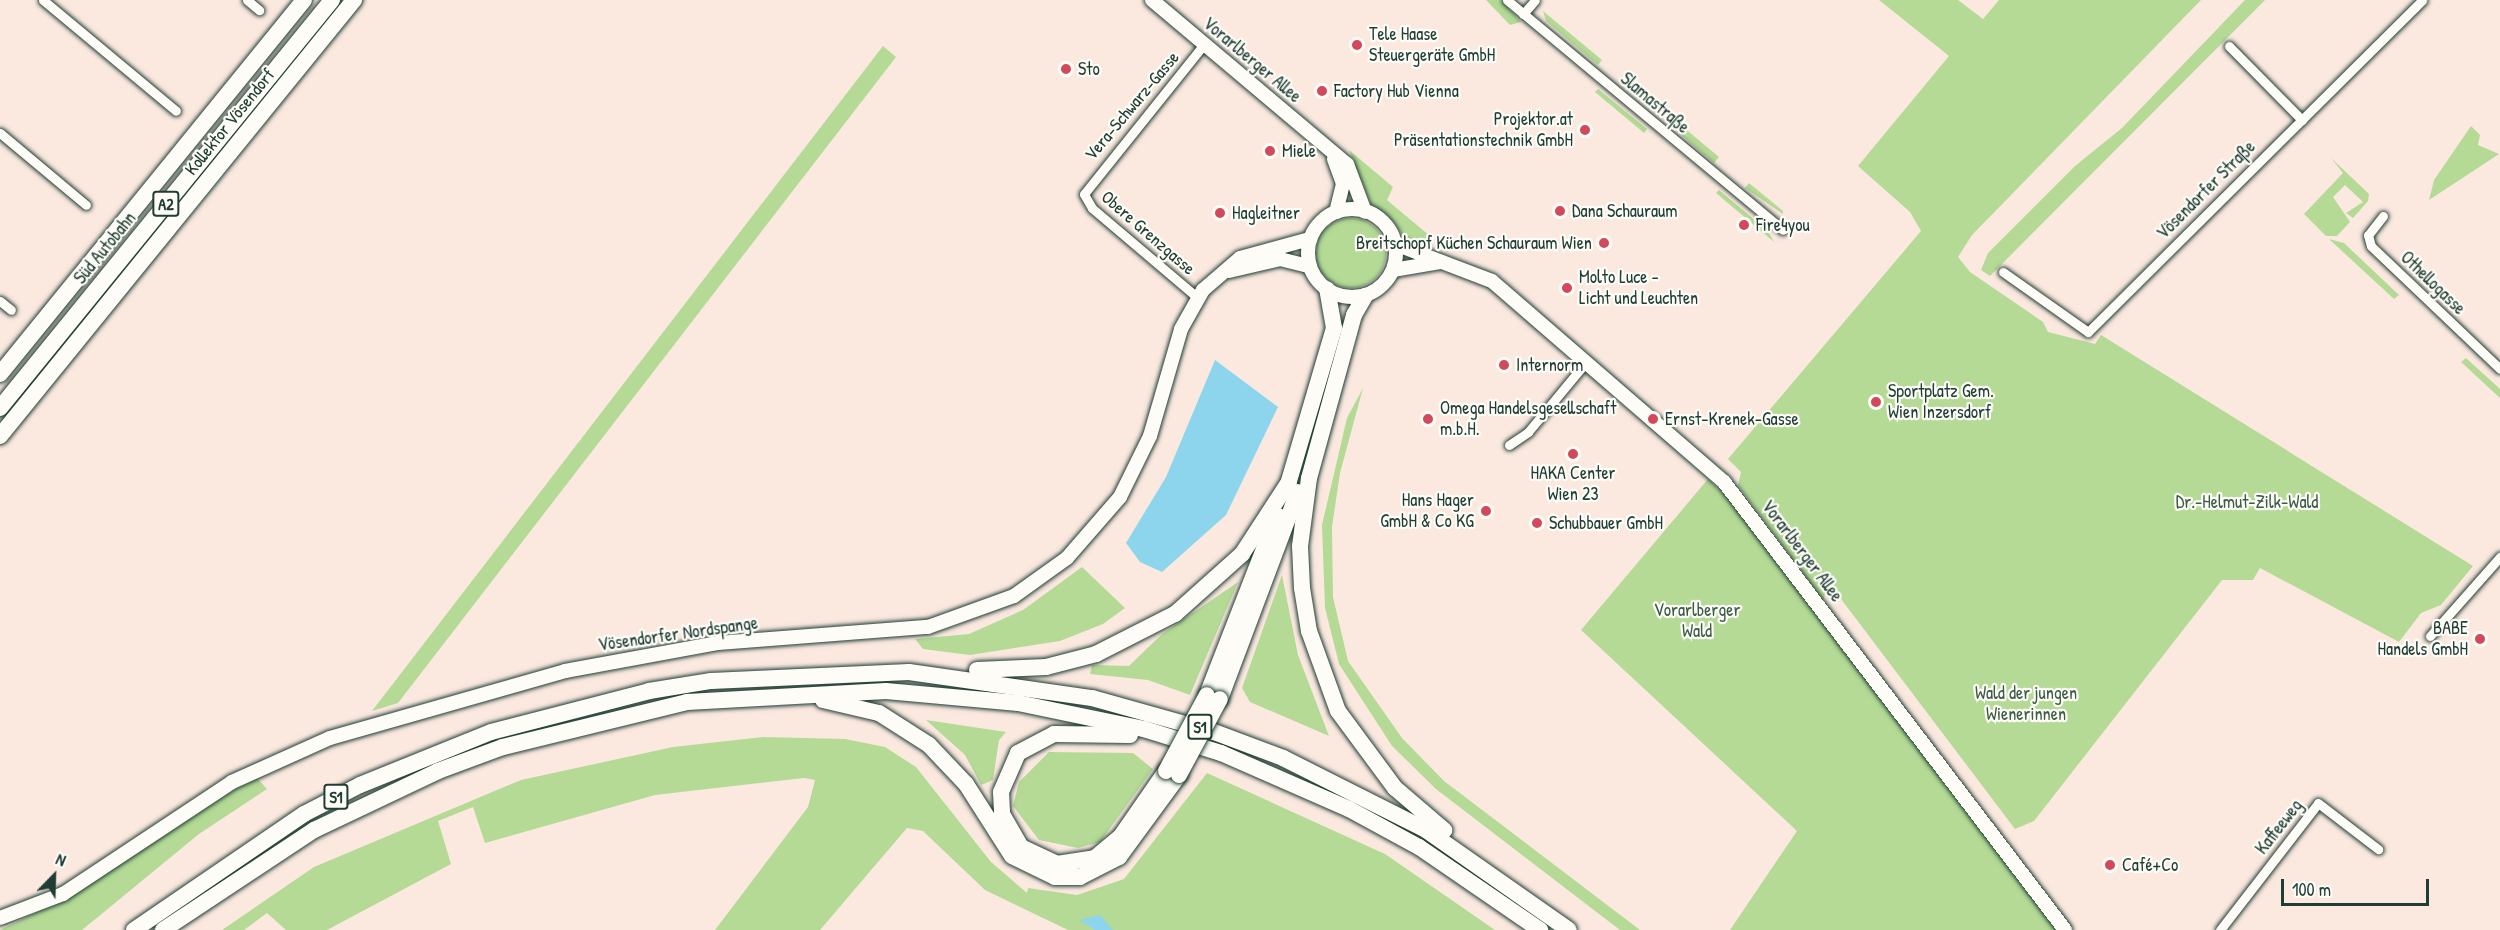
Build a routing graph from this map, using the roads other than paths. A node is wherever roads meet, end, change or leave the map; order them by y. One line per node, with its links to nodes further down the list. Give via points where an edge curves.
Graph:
1 (43, 0): 14 (street)
2 (247, 0): 10 (street)
3 (304, 0): 38 (highway, Süd Autobahn / A2)
4 (332, 0): 39 (highway, Süd Autobahn / A2)
5 (354, 0): 40 (highway, Kollektor Vösendorf)
6 (1152, 0): 12 (main road, Vorarlberger Allee)
7 (1507, 0): 11 (street, Slamastraße)
8 (1535, 0): 11 (street)
9 (2422, 0): 15 (street, Vösendorfer Straße)
10 (259, 10)
11 (1523, 14): 23 (street, Slamastraße)
12 (1205, 44): 17 (main road, Vorarlberger Allee); 18 (street, Vera-Schwarz-Gasse)
13 (2229, 46): 15 (street)
14 (176, 111)
15 (2302, 120): 30 (street, Vösendorfer Straße, via 2088,332)
16 (0, 133): 19 (street)
17 (1329, 149): 20 (main road, Vorarlberger Allee, via 1342,176); 21 (main road, Vorarlberger Allee, via 1347,164)
18 (1084, 190): 33 (street, Obere Grenzgasse, via 1092,208)
19 (86, 205)
20 (1336, 212): 21 (main road); 24 (main road)
21 (1365, 212): 25 (main road, via 1389,229)
22 (2383, 216): 37 (street, Othellogasse, via 2368,235 2371,246)
23 (1783, 230)
24 (1310, 239): 27 (main road); 29 (main road, Vösendorfer Nordspange, via 1257,250)
25 (1395, 244): 26 (main road, Vorarlberger Allee); 28 (main road)
26 (1444, 262): 28 (main road); 36 (main road, Vorarlberger Allee, via 1492,281)
27 (1309, 266): 29 (main road, via 1280,259); 31 (main road)
28 (1393, 270): 32 (main road)
29 (1224, 272): 33 (main road, Vösendorfer Nordspange)
30 (2003, 272)
31 (1327, 290): 32 (main road); 43 (highway, via 1334,328)
32 (1365, 296): 41 (highway, via 1354,315)
33 (1198, 298): 53 (main road, Vösendorfer Nordspange, via 1178,338 1150,436 1124,490 1080,546 1014,596 928,627 718,643 606,662 330,738 232,782 63,894)
34 (0, 301): 35 (street)
35 (11, 310)
36 (1587, 361): 42 (street, via 1528,432); 58 (main road, Vorarlberger Allee, via 1724,482 1756,518)
37 (2500, 369)
38 (0, 374)
39 (0, 408)
40 (0, 436)
41 (1318, 440): 48 (highway); 52 (highway, via 1300,546 1304,599 1322,673 1362,750)
42 (1509, 445)
43 (1289, 482): 46 (highway, via 1242,554 1211,586 1138,637 1046,667); 48 (highway)
44 (2500, 557): 45 (street)
45 (2430, 636)
46 (909, 672): 52 (highway, S1, via 1080,696 1214,732 1358,793); 54 (highway, S1, via 711,681 648,691 491,732 360,785 304,814)
47 (765, 695): 49 (highway, S1, via 886,691 961,696 1087,716); 50 (highway, via 849,703 907,728 966,784 1012,856 1055,877 1080,877 1119,857); 55 (highway, S1, via 618,715 438,771 296,840)
48 (1213, 697): 50 (highway, bridge)
49 (1171, 738): 50 (highway, via 1081,732 1034,741 1006,771 1002,814 1010,833 1030,853 1057,864 1078,864 1110,848); 56 (highway, S1, via 1275,774 1349,809 1419,847)
50 (1172, 773)
51 (2378, 849): 59 (street, Kaffeeweg, via 2318,803)
52 (1467, 855): 57 (highway, S1)
53 (0, 918)
54 (134, 930)
55 (163, 930)
56 (1540, 930)
57 (1569, 930)
58 (2065, 930)
59 (2220, 930)

